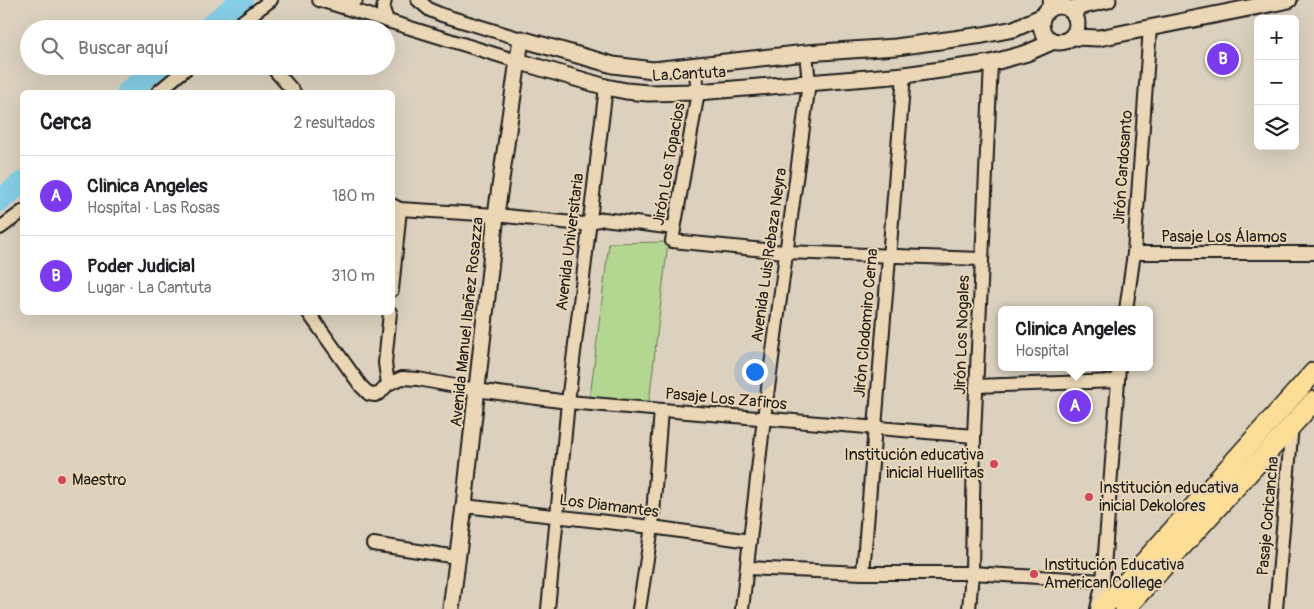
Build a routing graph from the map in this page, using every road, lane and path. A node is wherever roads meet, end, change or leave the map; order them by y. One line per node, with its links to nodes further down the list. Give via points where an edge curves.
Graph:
1 (271, 0): 11 (street)
2 (319, 0): 8 (street, La Cantuta)
3 (356, 0): 8 (street)
4 (385, 0): 12 (street)
5 (418, 0): 16 (street, La Cantuta, via 442,15)
6 (1108, 0): 9 (street, La Cantuta)
7 (1289, 0): 14 (street, La Cantuta)
8 (332, 4): 12 (street, La Cantuta)
9 (1069, 6): 10 (street, La Cantuta); 15 (street, via 1077,20)
10 (1047, 9): 17 (street, via 1041,22 1044,34); 18 (street, La Cantuta, via 1014,29 983,35 896,47)
11 (246, 20)
12 (387, 20)
13 (395, 23): 19 (street, La Cantuta)
14 (1150, 27): 15 (street, La Cantuta, via 1099,38); 38 (street, Jirón Cardosanto)
15 (1072, 37): 17 (street, La Cantuta)
16 (520, 39): 19 (street, Avenida Manuel Ibañez Rosazza); 21 (street, La Cantuta, via 627,68 653,70)
17 (1054, 41): 20 (street, La Cantuta)
18 (806, 53): 21 (street, La Cantuta); 25 (street, Avenida Luis Rebaza Neyra)
19 (517, 61): 26 (street, La Cantuta); 32 (street, Avenida Manuel Ibañez Rosazza)
20 (991, 63): 24 (street, La Cantuta); 41 (street, Jirón Los Nogales)
21 (695, 65): 29 (street, Jirón Los Topacios)
22 (178, 75): 27 (street)
23 (279, 75): 28 (street)
24 (904, 75): 25 (street, La Cantuta); 40 (street, Jirón Clodomiro Cerna)
25 (809, 82): 29 (street, La Cantuta); 37 (street, Avenida Luis Rebaza Neyra)
26 (606, 87): 29 (street, La Cantuta, via 648,94); 33 (street, Avenida Universitaria)
27 (160, 90)
28 (292, 90)
29 (698, 92): 36 (street, Jirón Los Topacios)
30 (396, 207): 32 (street); 35 (street)
31 (20, 213): 34 (street)
32 (496, 215): 33 (street); 50 (street, Avenida Manuel Ibañez Rosazza)
33 (589, 223): 36 (street, via 604,219); 52 (street, Avenida Universitaria)
34 (0, 228)
35 (395, 228)
36 (673, 235): 37 (street)
37 (786, 252): 40 (street); 54 (street, Avenida Luis Rebaza Neyra)
38 (1134, 253): 39 (street, Pasaje Los Álamos); 42 (street, Jirón Cardosanto)
39 (1314, 253)
40 (888, 255): 41 (street); 56 (street, Jirón Clodomiro Cerna)
41 (981, 260): 49 (street, Jirón Los Nogales)
42 (1127, 306)
43 (310, 315): 48 (street, Pasaje Los Zafiros, via 368,394 380,393)
44 (390, 315): 48 (street, via 385,363)
45 (1118, 371): 47 (street)
46 (1314, 372): 74 (main road)
47 (1117, 381): 49 (street); 67 (street)
48 (388, 384): 50 (street, Pasaje Los Zafiros, via 402,378 418,379)
49 (976, 386): 57 (street, Jirón Los Nogales)
50 (476, 390): 52 (street, Pasaje Los Zafiros); 58 (street, Avenida Manuel Ibañez Rosazza)
51 (1314, 401): 55 (main road)
52 (568, 402): 53 (street, Pasaje Los Zafiros); 59 (street, Avenida Universitaria)
53 (661, 410): 54 (street, Pasaje Los Zafiros); 60 (street)
54 (764, 418): 56 (street, Pasaje Los Zafiros); 61 (street, Avenida Luis Rebaza Neyra)
55 (1292, 426): 75 (main road); 76 (street, Pasaje Coricancha)
56 (874, 427): 57 (street, Pasaje Los Zafiros); 66 (street, Jirón Clodomiro Cerna)
57 (974, 436): 65 (street, Jirón Los Nogales)
58 (464, 506): 59 (street, Los Diamantes); 63 (street, Avenida Manuel Ibañez Rosazza)
59 (558, 516): 60 (street, Los Diamantes); 69 (street, Avenida Universitaria)
60 (652, 527): 61 (street, Los Diamantes); 70 (street)
61 (750, 541): 64 (street, Avenida Luis Rebaza Neyra)
62 (373, 544): 63 (street)
63 (457, 557): 68 (street, Avenida Manuel Ibañez Rosazza)
64 (747, 568): 66 (street); 71 (street, Avenida Luis Rebaza Neyra)
65 (972, 573): 66 (street); 67 (street); 72 (street, Jirón Los Nogales)
66 (863, 574)
67 (1103, 581): 73 (street)
68 (450, 609)
69 (548, 609)
70 (639, 609)
71 (742, 609)
72 (969, 609)
73 (1097, 609)
74 (1102, 609)
75 (1125, 609)
76 (1276, 609)

